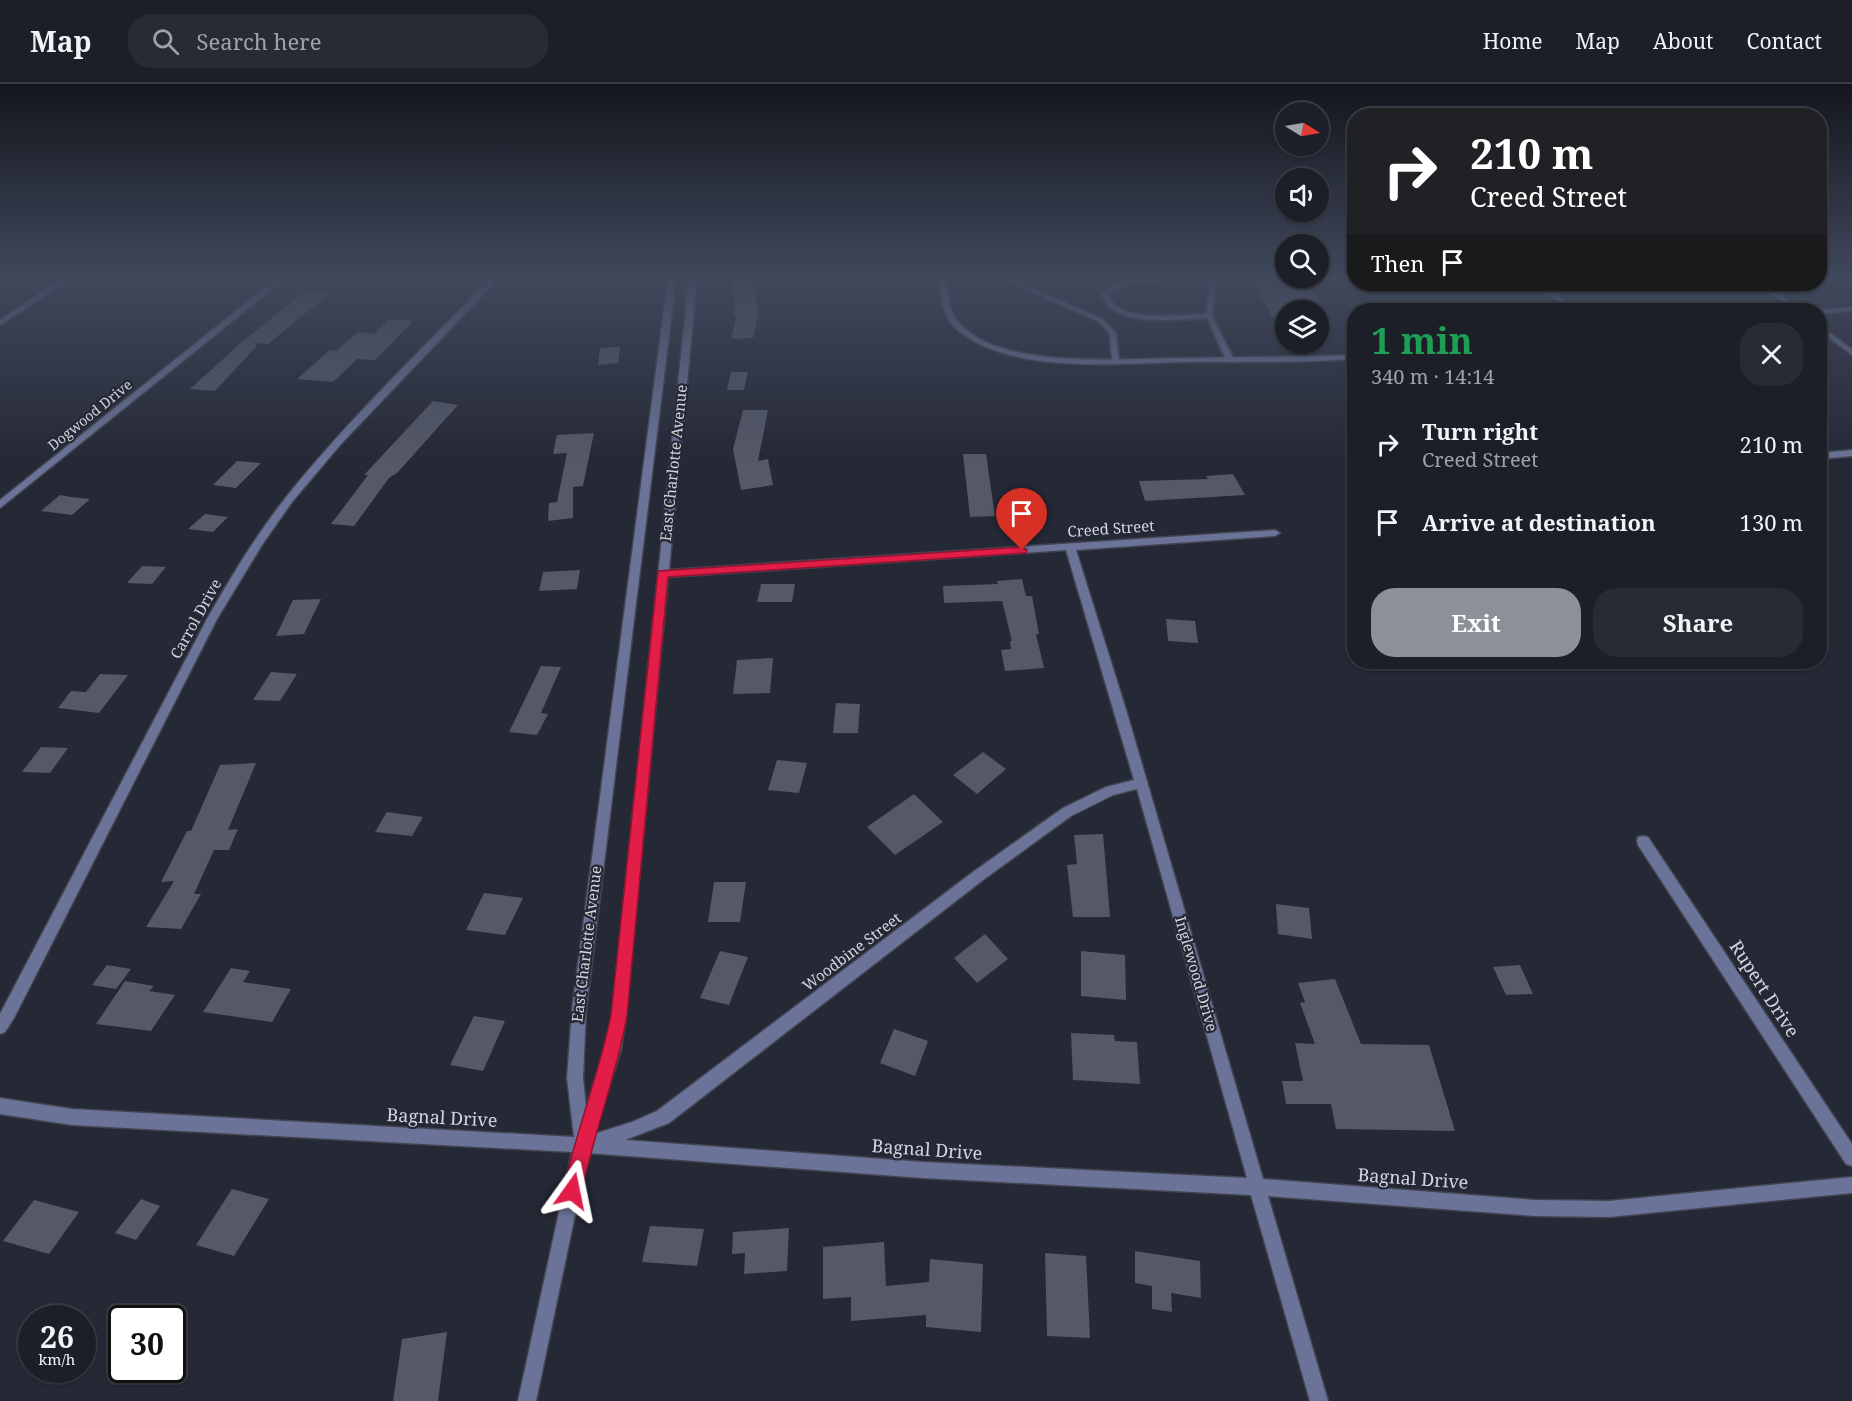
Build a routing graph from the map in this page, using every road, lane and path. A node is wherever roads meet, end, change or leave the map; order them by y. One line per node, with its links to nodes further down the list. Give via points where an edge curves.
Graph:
1 (205, 340): 15 (street, Dogwood Drive)
2 (436, 340): 21 (street, Carrol Drive, via 316,467 247,559)
3 (664, 340): 23 (street, East Charlotte Avenue, via 579,1010 575,1078)
4 (687, 340): 18 (street, East Charlotte Avenue)
5 (978, 340): 11 (street, via 1017,355)
6 (1114, 340): 11 (lane)
7 (1221, 340): 12 (lane)
8 (1836, 340): 9 (street)
9 (1852, 353)
10 (1347, 357): 12 (street)
11 (1116, 360): 12 (street)
12 (1230, 360)
13 (1852, 453): 14 (street)
14 (1827, 455)
15 (0, 505)
16 (1275, 533): 17 (street, Creed Street)
17 (1070, 547): 18 (street, Creed Street); 19 (street, Inglewood Drive)
18 (663, 574): 23 (street, East Charlotte Avenue, via 619,1015 613,1048)
19 (1141, 783): 23 (street, Woodbine Street, via 1100,795 1067,812 663,1117); 26 (street, Inglewood Drive)
20 (1643, 840): 24 (street, Rupert Drive)
21 (0, 1027)
22 (0, 1106): 23 (street, Bagnal Drive, via 72,1117)
23 (582, 1145): 26 (street, Bagnal Drive, via 923,1170); 27 (street, East Charlotte Avenue)
24 (1852, 1158)
25 (1852, 1185): 26 (street, Bagnal Drive, via 1609,1209 1536,1208)
26 (1258, 1187): 28 (street, Inglewood Drive)
27 (527, 1401)
28 (1319, 1401)

